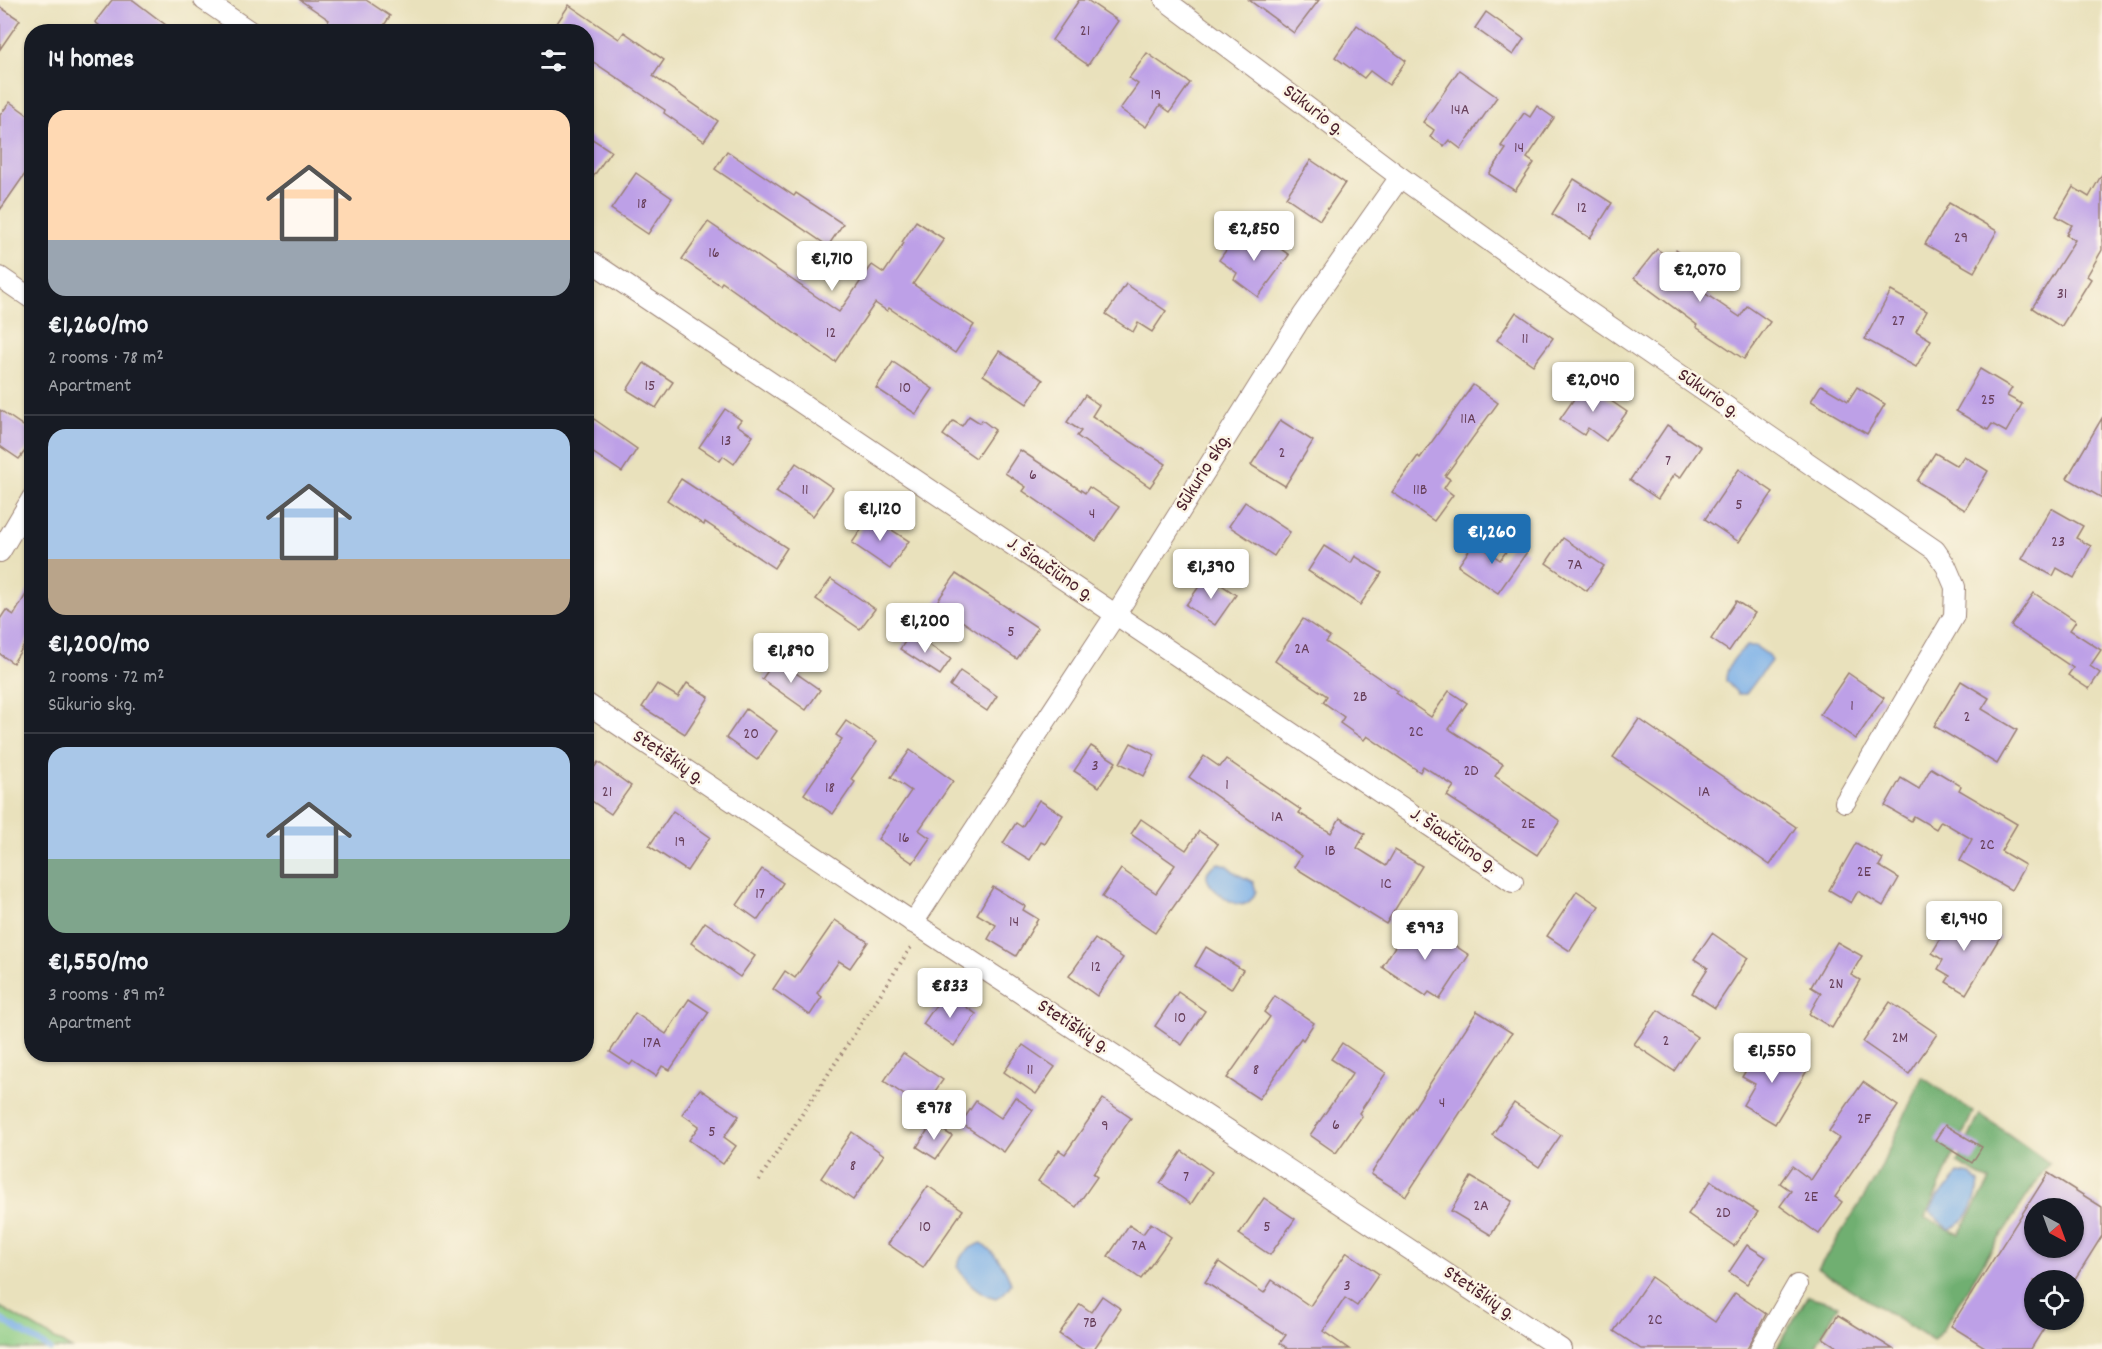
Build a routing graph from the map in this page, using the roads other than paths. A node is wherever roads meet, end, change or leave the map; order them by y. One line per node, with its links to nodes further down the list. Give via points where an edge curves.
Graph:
1 (204, 0): 3 (street)
2 (1165, 0): 4 (street, Sūkurio g.)
3 (238, 24)
4 (1400, 177): 10 (street, Sūkurio skg., via 1303,315); 12 (street, Sūkurio g., via 1935,550 1955,587 1954,616)
5 (594, 263): 10 (street, J. Šiaučiūno g.)
6 (0, 277): 7 (street)
7 (24, 294)
8 (24, 512): 9 (street)
9 (0, 552)
10 (1116, 614): 13 (street, J. Šiaučiūno g.); 14 (street, Sūkurio skg.)
11 (594, 708): 14 (street, Stetiškių g.)
12 (1845, 802)
13 (1513, 882)
14 (918, 926): 16 (street, Stetiškių g.)
15 (1797, 1285): 17 (street)
16 (1561, 1349)
17 (1760, 1349)

